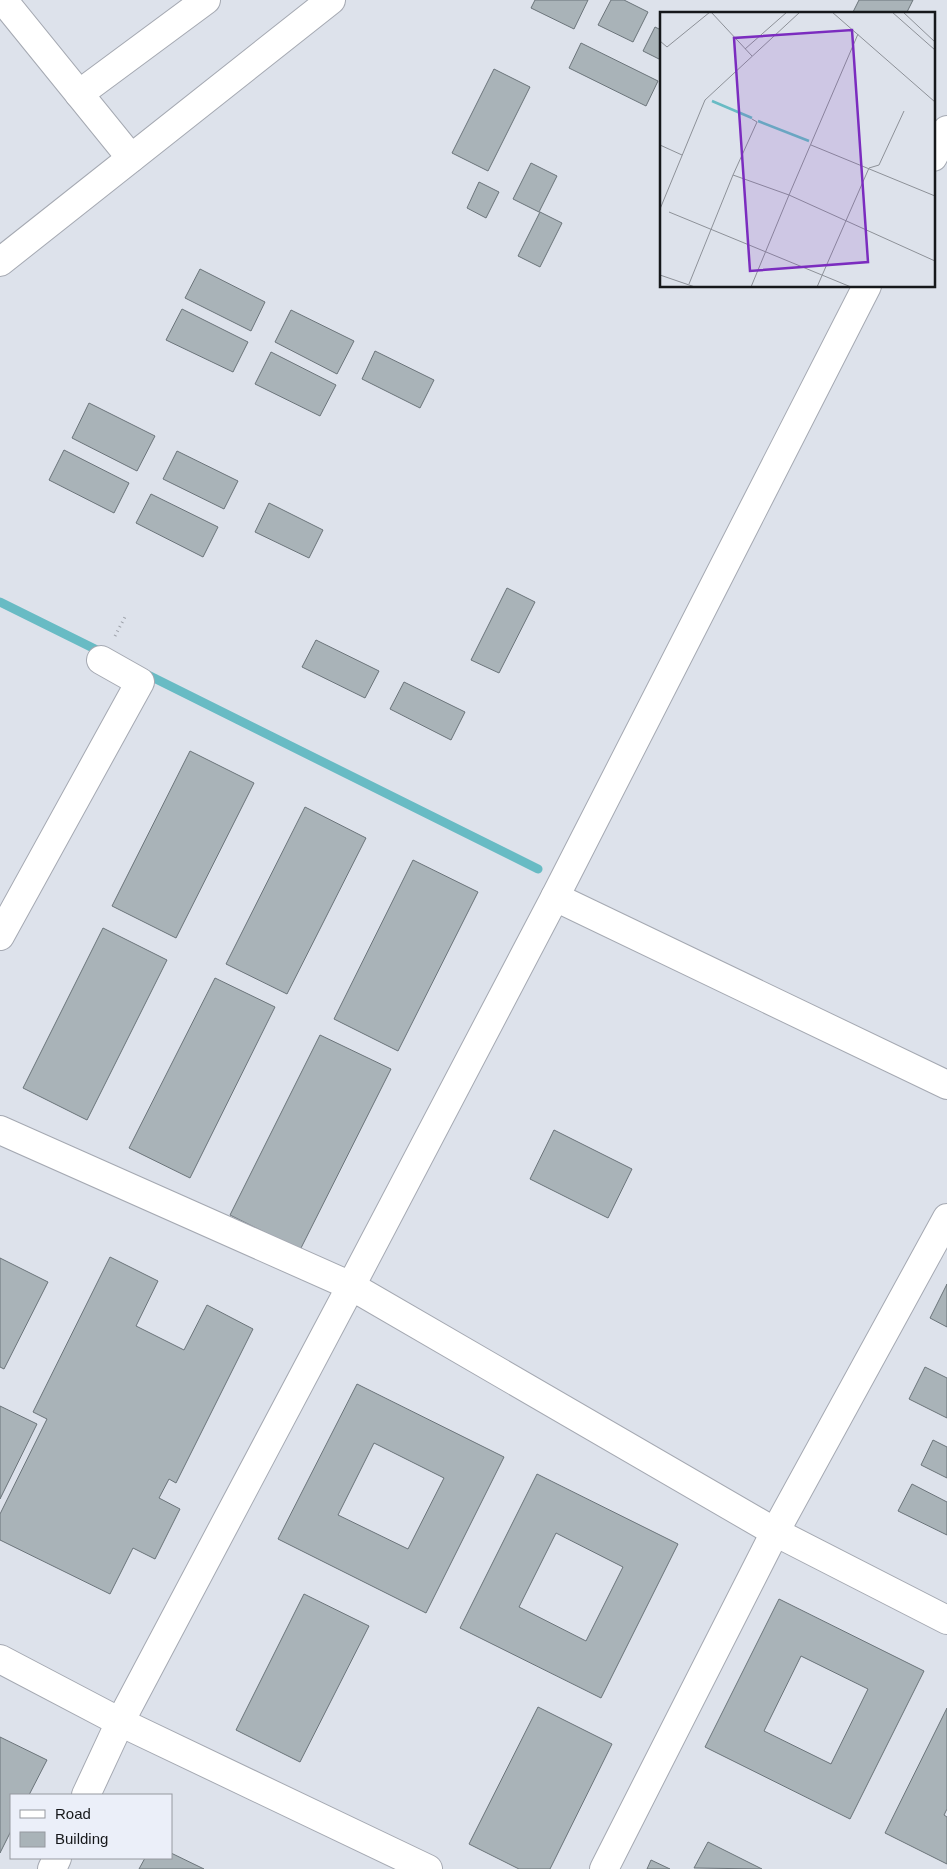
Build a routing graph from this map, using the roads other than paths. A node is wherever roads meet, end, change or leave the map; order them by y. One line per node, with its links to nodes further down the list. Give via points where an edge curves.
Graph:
1 (3, 0): 4 (lane)
2 (206, 0): 4 (lane)
3 (331, 0): 7 (lane)
4 (79, 94): 7 (lane)
5 (947, 130): 6 (lane)
6 (934, 155)
7 (131, 158): 8 (lane)
8 (0, 262)
9 (866, 288): 11 (lane)
10 (101, 660): 12 (lane, via 140,682)
11 (555, 897): 13 (lane); 16 (lane)
12 (0, 936)
13 (947, 1084)
14 (0, 1130): 16 (lane)
15 (947, 1218): 17 (lane)
16 (351, 1286): 17 (lane); 20 (lane)
17 (775, 1532): 18 (lane); 23 (lane)
18 (947, 1620)
19 (0, 1659): 20 (lane)
20 (120, 1722): 21 (lane); 22 (lane)
21 (86, 1794)
22 (428, 1869)
23 (604, 1869)

